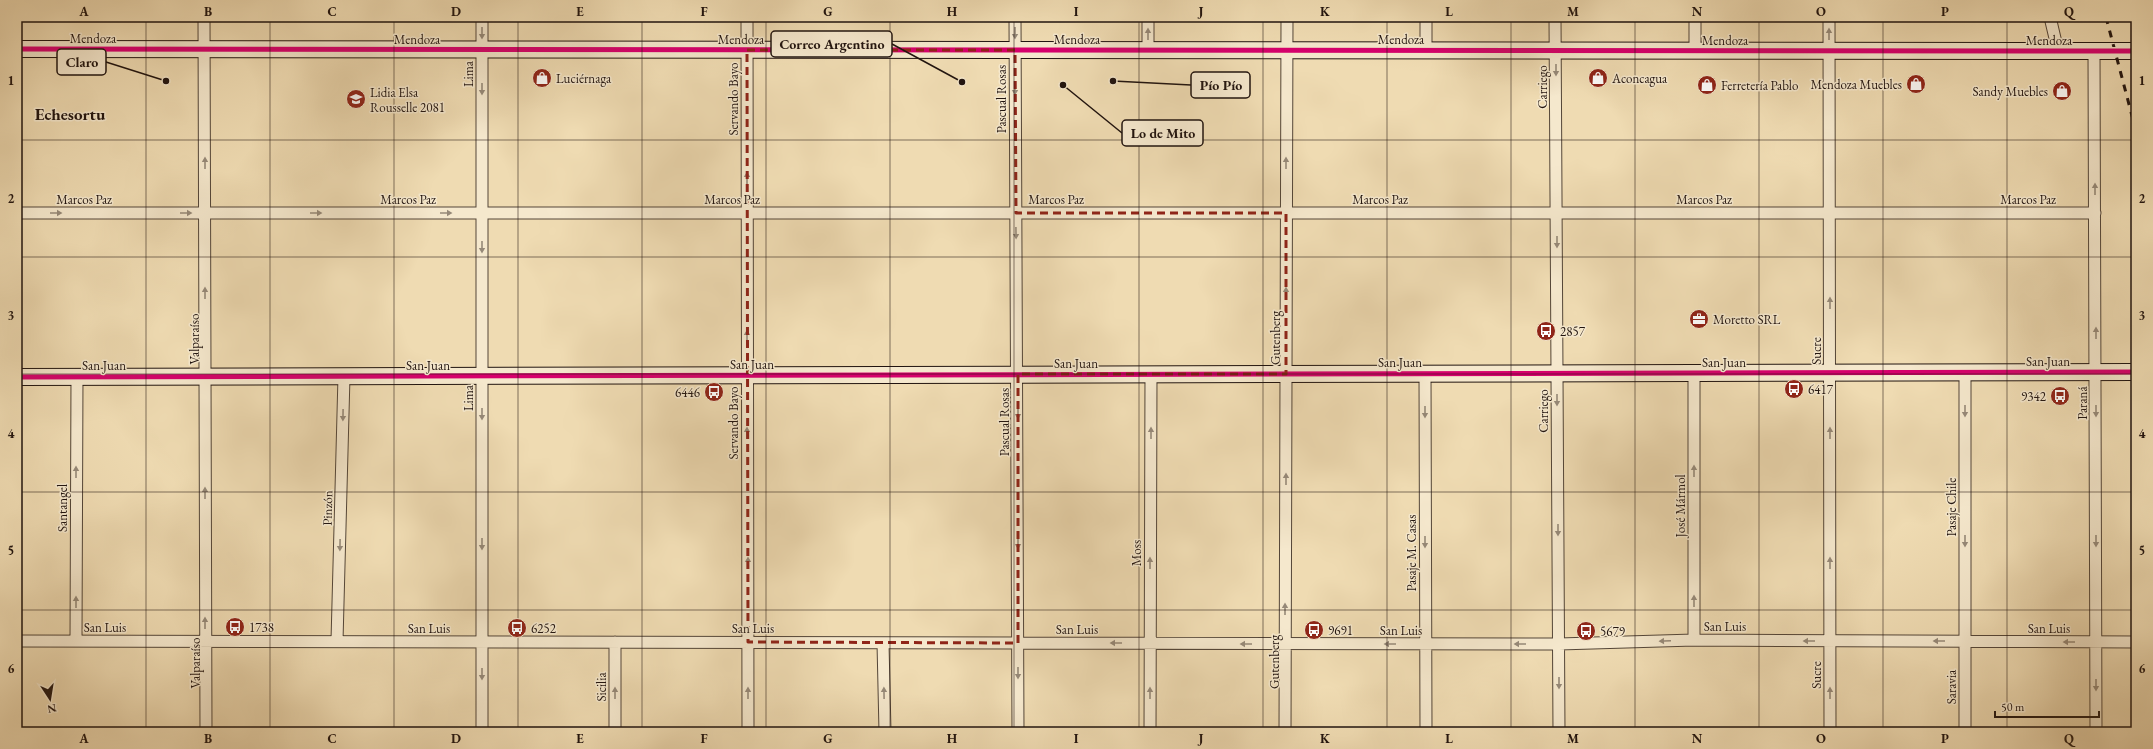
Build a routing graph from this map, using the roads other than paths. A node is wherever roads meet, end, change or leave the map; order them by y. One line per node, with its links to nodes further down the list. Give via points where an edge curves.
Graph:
1 (204, 17): 13 (street, Valparaíso)
2 (482, 17): 14 (street, Lima, one-way to 14)
3 (747, 17): 15 (street, Servando Bayo)
4 (1015, 17): 16 (street, Pascual Rosas, one-way to 16)
5 (1148, 17): 17 (street, one-way to 5)
6 (1287, 17): 18 (street, Gutenberg)
7 (1426, 17): 19 (street)
8 (1555, 17): 20 (street, Carriego)
9 (1695, 17): 21 (street)
10 (1829, 17): 22 (street, Sucre, one-way to 10)
11 (2050, 17): 23 (street)
12 (17, 49): 13 (main road, Mendoza)
13 (204, 49): 14 (main road, Mendoza); 27 (street, Valparaíso, one-way to 13)
14 (482, 50): 15 (main road, Mendoza); 28 (street, Lima, one-way to 28)
15 (747, 50): 16 (main road, Mendoza); 29 (street, Servando Bayo, one-way to 15)
16 (1015, 50): 17 (main road, Mendoza); 30 (street, Pascual Rosas, one-way to 30)
17 (1148, 50): 18 (main road, Mendoza)
18 (1287, 50): 19 (main road, Mendoza); 31 (street, Gutenberg, one-way to 18)
19 (1426, 50): 20 (main road, Mendoza)
20 (1556, 51): 21 (main road, Mendoza); 32 (street, Carriego, one-way to 32)
21 (1694, 51): 22 (main road, Mendoza)
22 (1829, 51): 23 (main road, Mendoza); 33 (street, Sucre)
23 (2058, 51): 24 (main road, Mendoza)
24 (2094, 51): 25 (main road, Mendoza); 34 (street, Paraná, one-way to 24)
25 (2136, 51)
26 (17, 213): 27 (street, Marcos Paz, one-way to 27)
27 (205, 213): 28 (street, Marcos Paz, one-way to 28); 49 (street, Valparaíso, one-way to 27)
28 (482, 213): 29 (street, Marcos Paz); 45 (street, Lima, one-way to 45)
29 (747, 213): 30 (street, Marcos Paz); 46 (street, Servando Bayo, one-way to 29)
30 (1016, 213): 31 (street, Marcos Paz); 42 (street, Pascual Rosas, one-way to 42)
31 (1286, 213): 32 (street, Marcos Paz); 44 (street, Gutenberg, one-way to 31)
32 (1556, 213): 33 (street, Marcos Paz); 40 (street, Carriego, one-way to 40)
33 (1829, 213): 34 (street, Marcos Paz); 35 (street, Sucre, one-way to 33)
34 (2095, 213): 37 (street, Paraná, one-way to 34)
35 (1830, 372): 36 (main road, San Juan); 41 (main road, San Juan); 56 (street, Sucre, one-way to 35)
36 (1965, 372): 37 (main road, San Juan); 57 (street, Pasaje Chile, one-way to 57)
37 (2096, 372): 38 (main road, San Juan); 61 (street, Paraná, one-way to 61)
38 (2136, 372)
39 (1425, 373): 40 (main road, San Juan); 44 (main road, San Juan); 67 (street, Pasaje M. Casas, one-way to 67)
40 (1557, 373): 41 (main road, San Juan); 68 (street, Carriego, one-way to 68)
41 (1694, 373): 51 (street, José Mármol, one-way to 41)
42 (1018, 374): 43 (main road, San Juan); 46 (main road, San Juan); 64 (street, Pascual Rosas, one-way to 64)
43 (1151, 374): 44 (main road, San Juan); 65 (street, Moss, one-way to 43)
44 (1286, 374): 66 (street, Gutenberg, one-way to 44)
45 (482, 375): 46 (main road, San Juan); 50 (main road, San Juan); 58 (street, Lima, one-way to 58)
46 (747, 375): 60 (street, Servando Bayo, one-way to 46)
47 (17, 376): 48 (main road, San Juan)
48 (77, 376): 49 (main road, San Juan); 53 (street, Santangel, one-way to 48)
49 (205, 376): 50 (main road, San Juan); 54 (street, Valparaíso, one-way to 49)
50 (344, 376): 55 (street, Pinzón, one-way to 55)
51 (1694, 640): 56 (street, San Luis, one-way to 51); 68 (street, San Luis, one-way to 68)
52 (17, 641): 53 (street, San Luis)
53 (76, 641): 54 (street, San Luis)
54 (206, 641): 55 (street, San Luis); 69 (street, Valparaíso)
55 (337, 641): 58 (street, San Luis)
56 (1830, 641): 57 (street, San Luis, one-way to 56); 79 (street, Sucre, one-way to 56)
57 (1965, 641): 61 (street, San Luis, one-way to 57); 80 (street, Saravia)
58 (482, 642): 59 (street, San Luis); 70 (street, Lima, one-way to 70)
59 (615, 642): 60 (street, San Luis); 71 (street, Sicilia, one-way to 59)
60 (748, 642): 63 (street, San Luis); 72 (street, Servando Bayo, one-way to 60)
61 (2096, 642): 62 (street, San Luis); 81 (street, Paraná, one-way to 81)
62 (2136, 642)
63 (883, 643): 64 (street, San Luis); 73 (street, one-way to 63)
64 (1018, 643): 65 (street, San Luis, one-way to 64); 74 (street, Pascual Rosas, one-way to 74)
65 (1150, 644): 66 (street, San Luis, one-way to 65); 75 (street, Moss, one-way to 65)
66 (1285, 644): 67 (street, San Luis, one-way to 66); 76 (street, Gutenberg)
67 (1426, 644): 68 (street, San Luis, one-way to 67); 77 (street, Pasaje M. Casas)
68 (1559, 644): 78 (street, Carriego, one-way to 78)
69 (206, 732)
70 (482, 732)
71 (616, 732)
72 (748, 732)
73 (884, 732)
74 (1018, 732)
75 (1150, 732)
76 (1285, 732)
77 (1426, 732)
78 (1559, 732)
79 (1830, 732)
80 (1965, 732)
81 (2096, 732)

